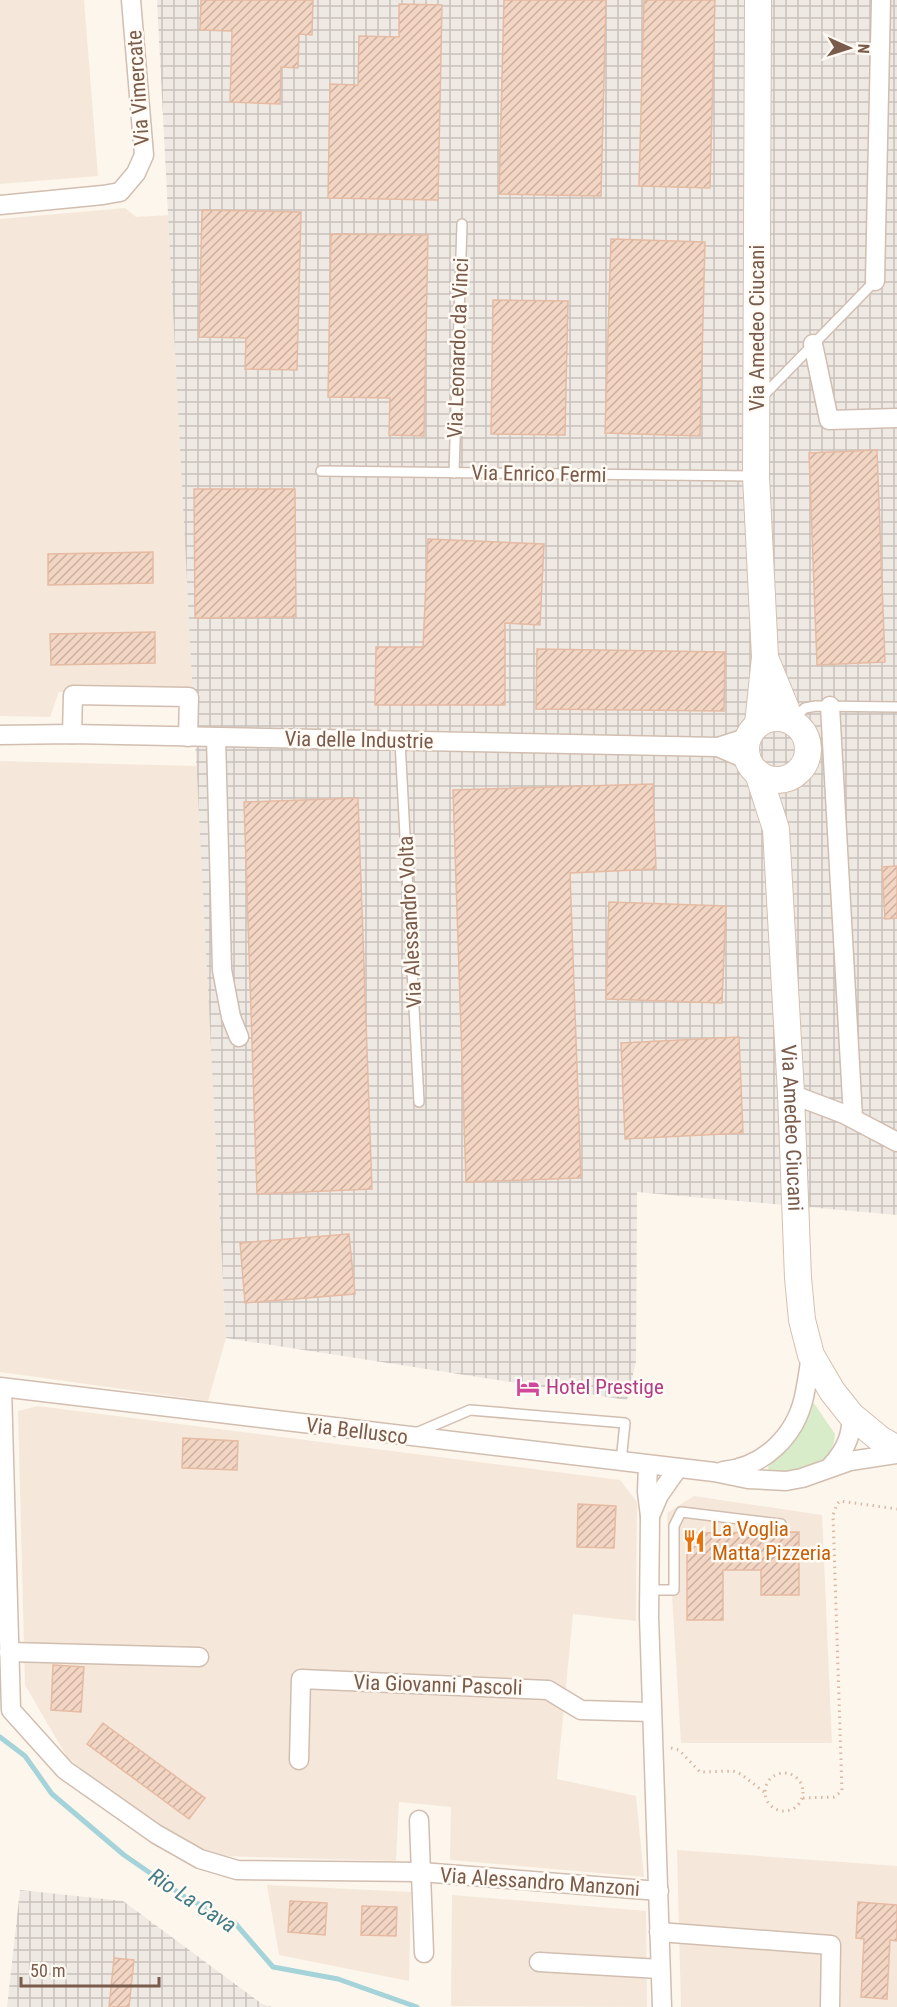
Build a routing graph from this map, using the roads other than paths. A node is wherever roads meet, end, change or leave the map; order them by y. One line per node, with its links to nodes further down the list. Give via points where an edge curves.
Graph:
1 (131, 0): 4 (street, Via Vimercate, via 144,155 136,173 120,192)
2 (758, 0): 8 (main road, Via Amedeo Ciucani)
3 (881, 0): 6 (street)
4 (0, 205)
5 (462, 224): 11 (lane, Via Leonardo da Vinci)
6 (875, 281): 7 (lane)
7 (813, 344): 8 (lane); 9 (street, via 829,420)
8 (757, 402): 12 (main road, Via Amedeo Ciucani)
9 (897, 418)
10 (321, 471): 11 (lane, Via Enrico Fermi)
11 (454, 473): 12 (lane, Via Enrico Fermi)
12 (756, 476): 13 (main road, Via Amedeo Ciucani)
13 (765, 657): 16 (main road, Via Amedeo Ciucani); 22 (main road, Via Amedeo Ciucani)
14 (830, 706): 15 (lane); 16 (lane, via 809,707); 28 (street)
15 (897, 707)
16 (791, 721): 22 (main road, via 776,717); 23 (main road, Via Amedeo Ciucani, via 803,731 809,748 804,765)
17 (0, 735): 18 (street, Via delle Industrie)
18 (72, 735): 19 (street, Via delle Industrie); 19 (street, via 73,695 84,695 189,697)
19 (188, 737): 20 (street, Via delle Industrie)
20 (216, 737): 21 (street, Via delle Industrie); 25 (street, via 222,970)
21 (400, 741): 22 (street, Via delle Industrie); 27 (lane, Via Alessandro Volta)
22 (753, 748): 23 (main road, via 773,780); 24 (main road, Via Amedeo Ciucani)
23 (792, 776): 24 (main road, Via Amedeo Ciucani)
24 (776, 829): 26 (main road, Via Amedeo Ciucani)
25 (239, 1037)
26 (791, 1094): 28 (street); 30 (main road, Via Amedeo Ciucani, via 798,1278 802,1320)
27 (419, 1102)
28 (853, 1118): 29 (street)
29 (897, 1142)
30 (811, 1355): 32 (main road, Via Amedeo Ciucani); 40 (street, Via Bellusco, via 804,1399 787,1435 754,1463)
31 (1, 1388): 33 (street, Via Bellusco); 44 (street, Via Alessandro Manzoni)
32 (852, 1415): 34 (main road, Via Amedeo Ciucani); 38 (street, via 847,1442)
33 (407, 1437): 36 (street, Via Bellusco); 36 (lane, via 470,1410 625,1423)
34 (897, 1449)
35 (897, 1454): 38 (street, Via Bellusco)
36 (621, 1461): 37 (street, Via Bellusco)
37 (648, 1465): 39 (street, Via Bellusco); 41 (street, via 646,1492)
38 (831, 1466): 40 (street, Via Bellusco, via 802,1478 777,1482)
39 (678, 1468): 40 (street, Via Bellusco); 41 (street)
40 (714, 1472)
41 (650, 1516): 43 (street)
42 (781, 1524): 43 (lane, via 681,1512 674,1526 674,1590)
43 (648, 1590): 46 (street)
44 (9, 1652): 45 (street); 49 (street, Via Alessandro Manzoni, via 11,1710 65,1770 156,1834 200,1859 237,1870)
45 (199, 1657)
46 (651, 1712): 47 (street, Via Giovanni Pascoli, via 581,1710 548,1690 301,1679); 50 (street)
47 (298, 1760)
48 (418, 1820): 49 (street, Via Alessandro Manzoni)
49 (421, 1872): 50 (street, Via Alessandro Manzoni); 52 (street, Via Alessandro Manzoni)
50 (659, 1891): 51 (street)
51 (659, 1932): 54 (street); 56 (street, via 831,1945)
52 (424, 1953)
53 (538, 1962): 54 (street)
54 (660, 1969): 55 (street)
55 (662, 2007)
56 (830, 2007)

